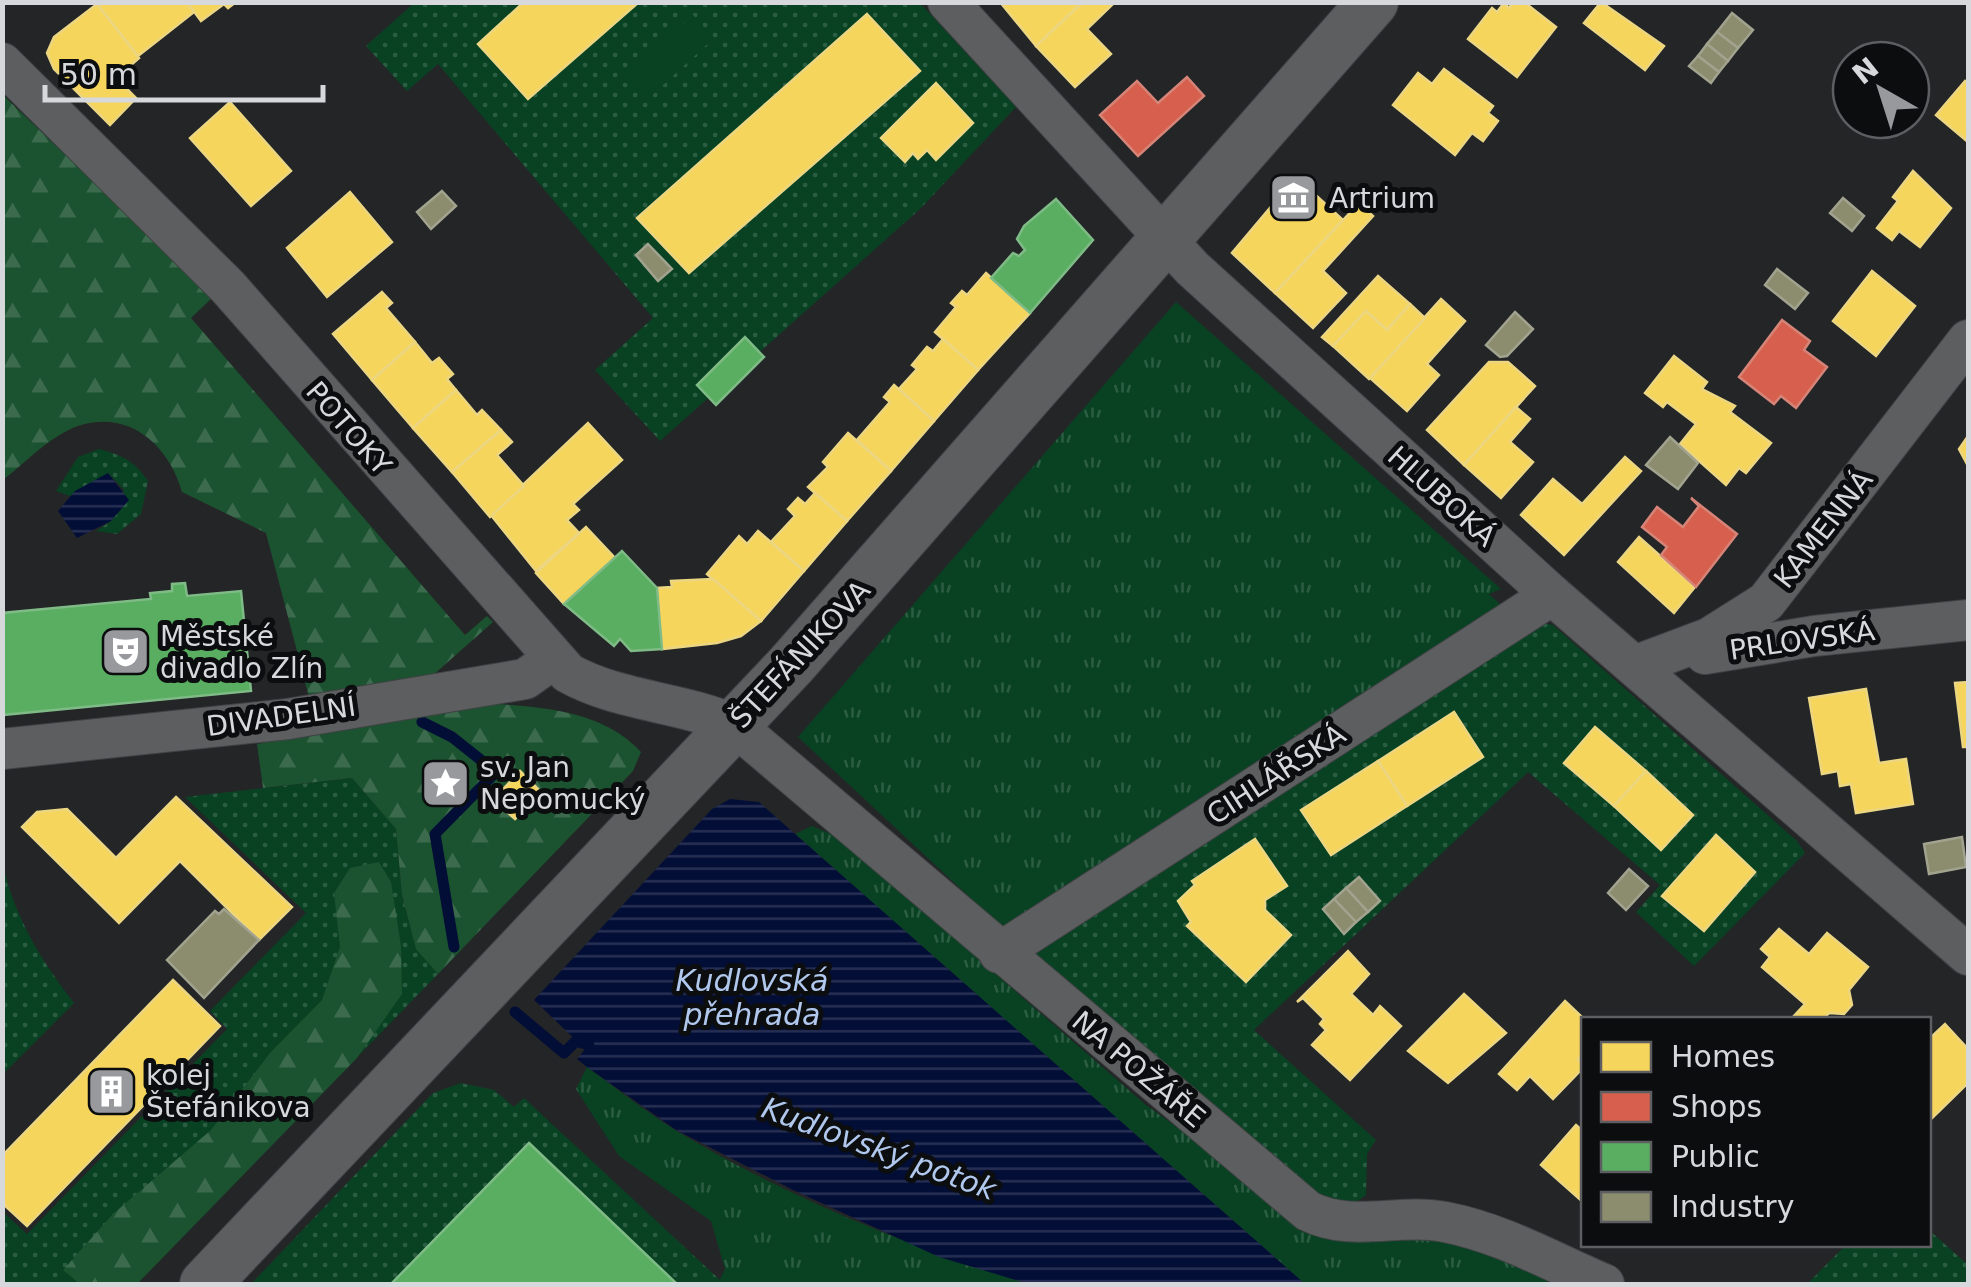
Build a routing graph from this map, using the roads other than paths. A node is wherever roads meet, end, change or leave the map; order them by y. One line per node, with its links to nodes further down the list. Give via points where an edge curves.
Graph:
1 (948, 2): 4 (street, HLUBOKÁ)
2 (1373, 2): 4 (street, ŠTEFÁNIKOVA)
3 (2, 63): 8 (street, POTOKY, via 228,288)
4 (1164, 242): 6 (street, HLUBOKÁ); 10 (street, ŠTEFÁNIKOVA, via 918,526)
5 (1968, 340): 9 (street, KAMENNÁ, via 1766,602 1708,638)
6 (1552, 595): 9 (street, HLUBOKÁ); 12 (street, CIHLÁŘSKÁ)
7 (1968, 620): 9 (street, PRLOVSKÁ)
8 (552, 660): 10 (street, POTOKY, via 587,684); 11 (street, DIVADELNÍ, via 524,679 288,719)
9 (1637, 664): 13 (street, HLUBOKÁ)
10 (734, 725): 12 (street, NA POŽÁŘE); 14 (street, ŠTEFÁNIKOVA)
11 (2, 749)
12 (999, 953): 15 (street, NA POŽÁŘE, via 1308,1211 1342,1222 1419,1219 1474,1229)
13 (1968, 955)
14 (205, 1284)
15 (1604, 1284)

